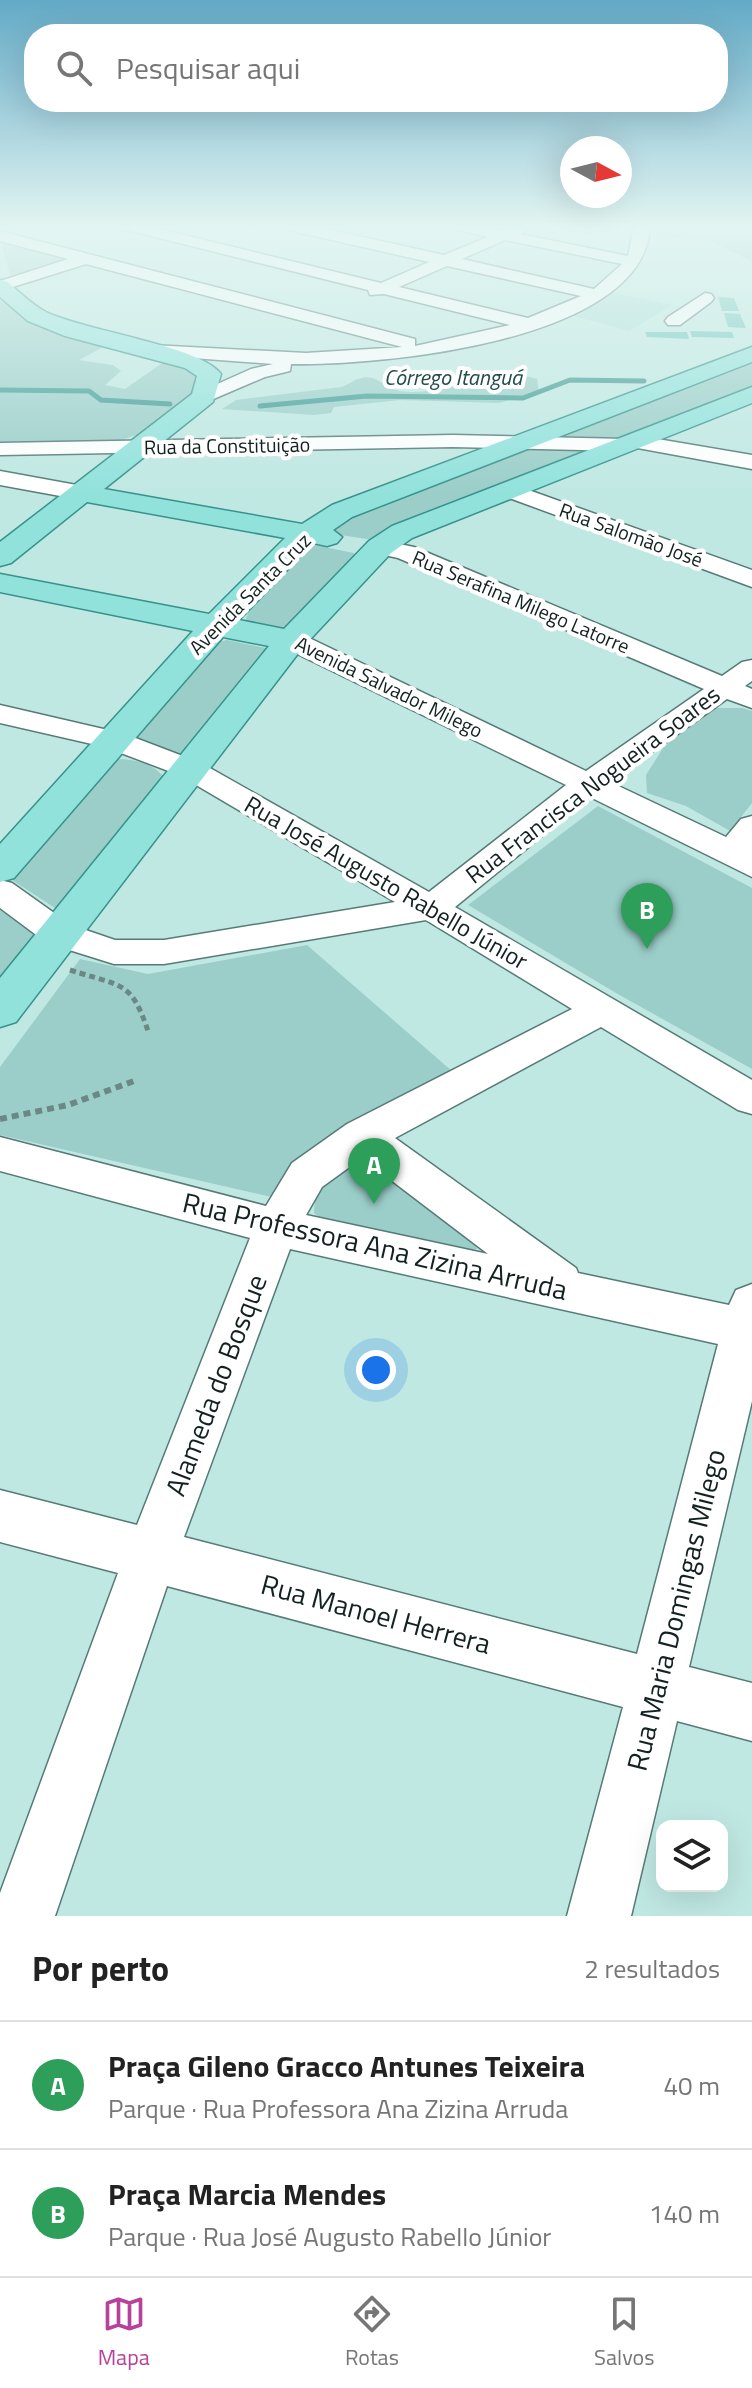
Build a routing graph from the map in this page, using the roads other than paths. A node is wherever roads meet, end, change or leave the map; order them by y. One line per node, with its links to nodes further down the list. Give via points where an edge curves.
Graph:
1 (35, 315): 12 (main road)
2 (303, 315): 7 (street)
3 (319, 315): 7 (street)
4 (495, 315): 9 (street)
5 (555, 315): 9 (street)
6 (682, 315): 8 (street)
7 (313, 318): 10 (street); 13 (street)
8 (674, 321)
9 (534, 325): 13 (street)
10 (289, 330)
11 (264, 341): 15 (street)
12 (139, 348): 15 (street); 18 (main road, via 193,363 209,374)
13 (429, 348): 16 (street)
14 (752, 354): 19 (main road, Avenida Santa Cruz)
15 (237, 357): 16 (street); 18 (street)
16 (328, 359): 18 (street, via 258,373)
17 (752, 394): 20 (main road)
18 (204, 397): 21 (main road)
19 (522, 442): 20 (street); 23 (main road, Avenida Santa Cruz)
20 (628, 443): 24 (street); 26 (main road)
21 (139, 448): 22 (street, Rua da Constituição); 23 (street, Rua da Constituição); 27 (main road)
22 (0, 449)
23 (464, 451): 28 (main road, Avenida Santa Cruz)
24 (752, 462)
25 (0, 478): 27 (street, Rua Serafina Milego Latorre)
26 (509, 490): 29 (main road, via 402,532); 31 (street, Rua Salomão José)
27 (82, 493): 28 (main road, Rua Serafina Milego Latorre); 30 (main road)
28 (306, 534): 29 (main road, Rua Serafina Milego Latorre); 33 (main road, Avenida Santa Cruz)
29 (380, 547): 34 (main road); 36 (street, Rua Serafina Milego Latorre, via 405,552)
30 (0, 557)
31 (751, 577)
32 (0, 583): 33 (main road, Avenida Salvador Milego)
33 (216, 625): 34 (main road, Avenida Salvador Milego); 38 (main road, Avenida Santa Cruz)
34 (291, 640): 39 (main road); 40 (street, Avenida Salvador Milego)
35 (752, 668): 36 (street, Rua Francisca Nogueira Soares)
36 (738, 693): 40 (street, Rua Francisca Nogueira Soares)
37 (0, 714): 38 (street, Rua José Augusto Rabello Júnior)
38 (114, 740): 39 (street, Rua José Augusto Rabello Júnior); 43 (main road, Avenida Santa Cruz)
39 (190, 769): 45 (street, Rua José Augusto Rabello Júnior); 46 (main road)
40 (589, 783): 42 (street, Avenida Salvador Milego); 45 (street, Rua Francisca Nogueira Soares)
41 (752, 826): 42 (street)
42 (742, 860)
43 (0, 869)
44 (0, 891): 46 (street)
45 (431, 908): 46 (street, Rua Francisca Nogueira Soares, via 164,952); 48 (street, Rua José Augusto Rabello Júnior)
46 (50, 945): 47 (main road)
47 (0, 1010)
48 (600, 1011): 49 (street, Rua José Augusto Rabello Júnior); 50 (street, Alameda do Bosque)
49 (752, 1099)
50 (362, 1136): 52 (street, Alameda do Bosque, via 307,1175); 53 (street)
51 (0, 1154): 52 (street, Rua Professora Ana Zizina Arruda)
52 (276, 1227): 53 (street, Rua Professora Ana Zizina Arruda); 56 (street, Alameda do Bosque)
53 (480, 1252): 54 (street, Rua Professora Ana Zizina Arruda, via 575,1292)
54 (750, 1322): 57 (street, Rua Maria Domingas Milego)
55 (0, 1516): 56 (street, Rua Manoel Herrera)
56 (151, 1556): 57 (street, Rua Manoel Herrera); 59 (street, Alameda do Bosque)
57 (659, 1688): 58 (street, Rua Manoel Herrera); 60 (street, Rua Maria Domingas Milego)
58 (752, 1712)
59 (23, 1916)
60 (599, 1916)

